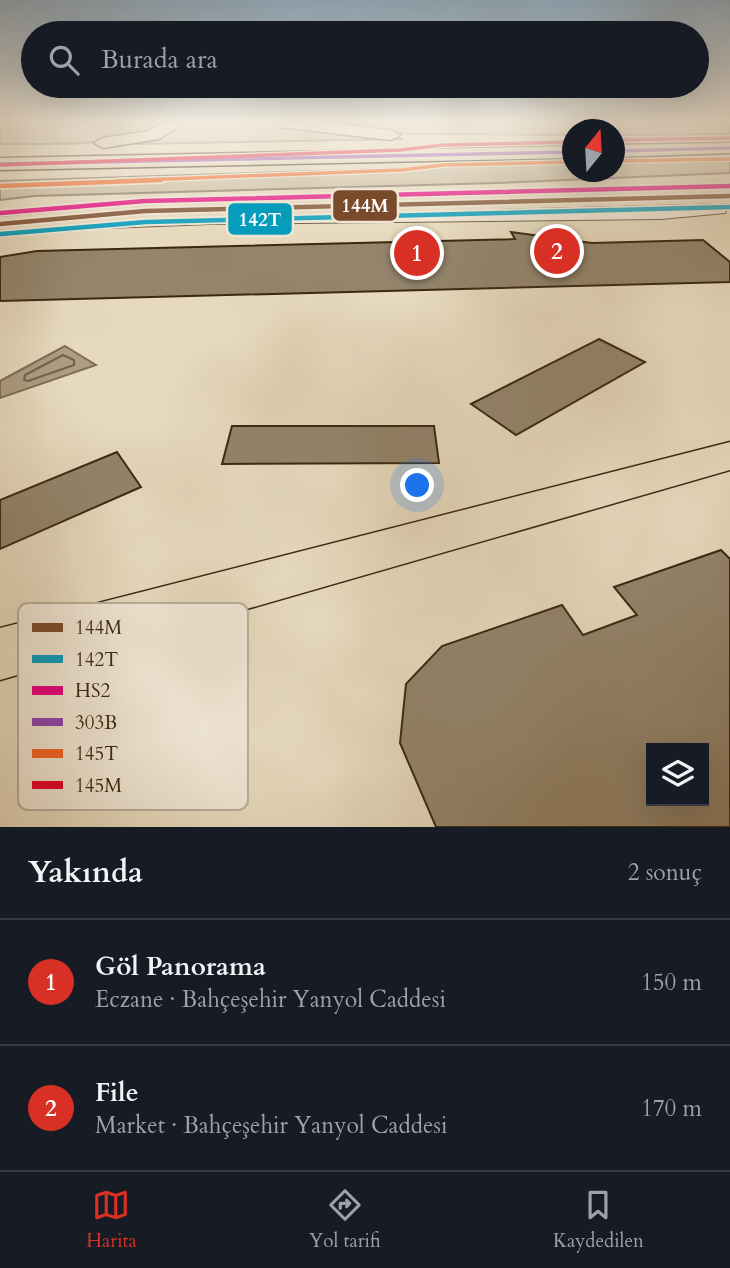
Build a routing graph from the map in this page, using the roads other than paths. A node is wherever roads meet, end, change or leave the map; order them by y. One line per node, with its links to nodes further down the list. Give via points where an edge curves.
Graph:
1 (168, 161): 3 (main road)
2 (390, 161): 4 (main road)
3 (0, 164)
4 (0, 174)
5 (730, 176): 7 (main road)
6 (730, 188): 7 (main road)
7 (417, 189): 8 (main road, via 122,196)
8 (0, 205)
9 (726, 205): 10 (main road, via 336,205 42,218); 11 (street, via 661,213 210,218 55,224)
10 (0, 224)
11 (0, 231)
12 (730, 456): 13 (main road)
13 (188, 603)
14 (18, 649): 15 (main road)
15 (0, 654)

